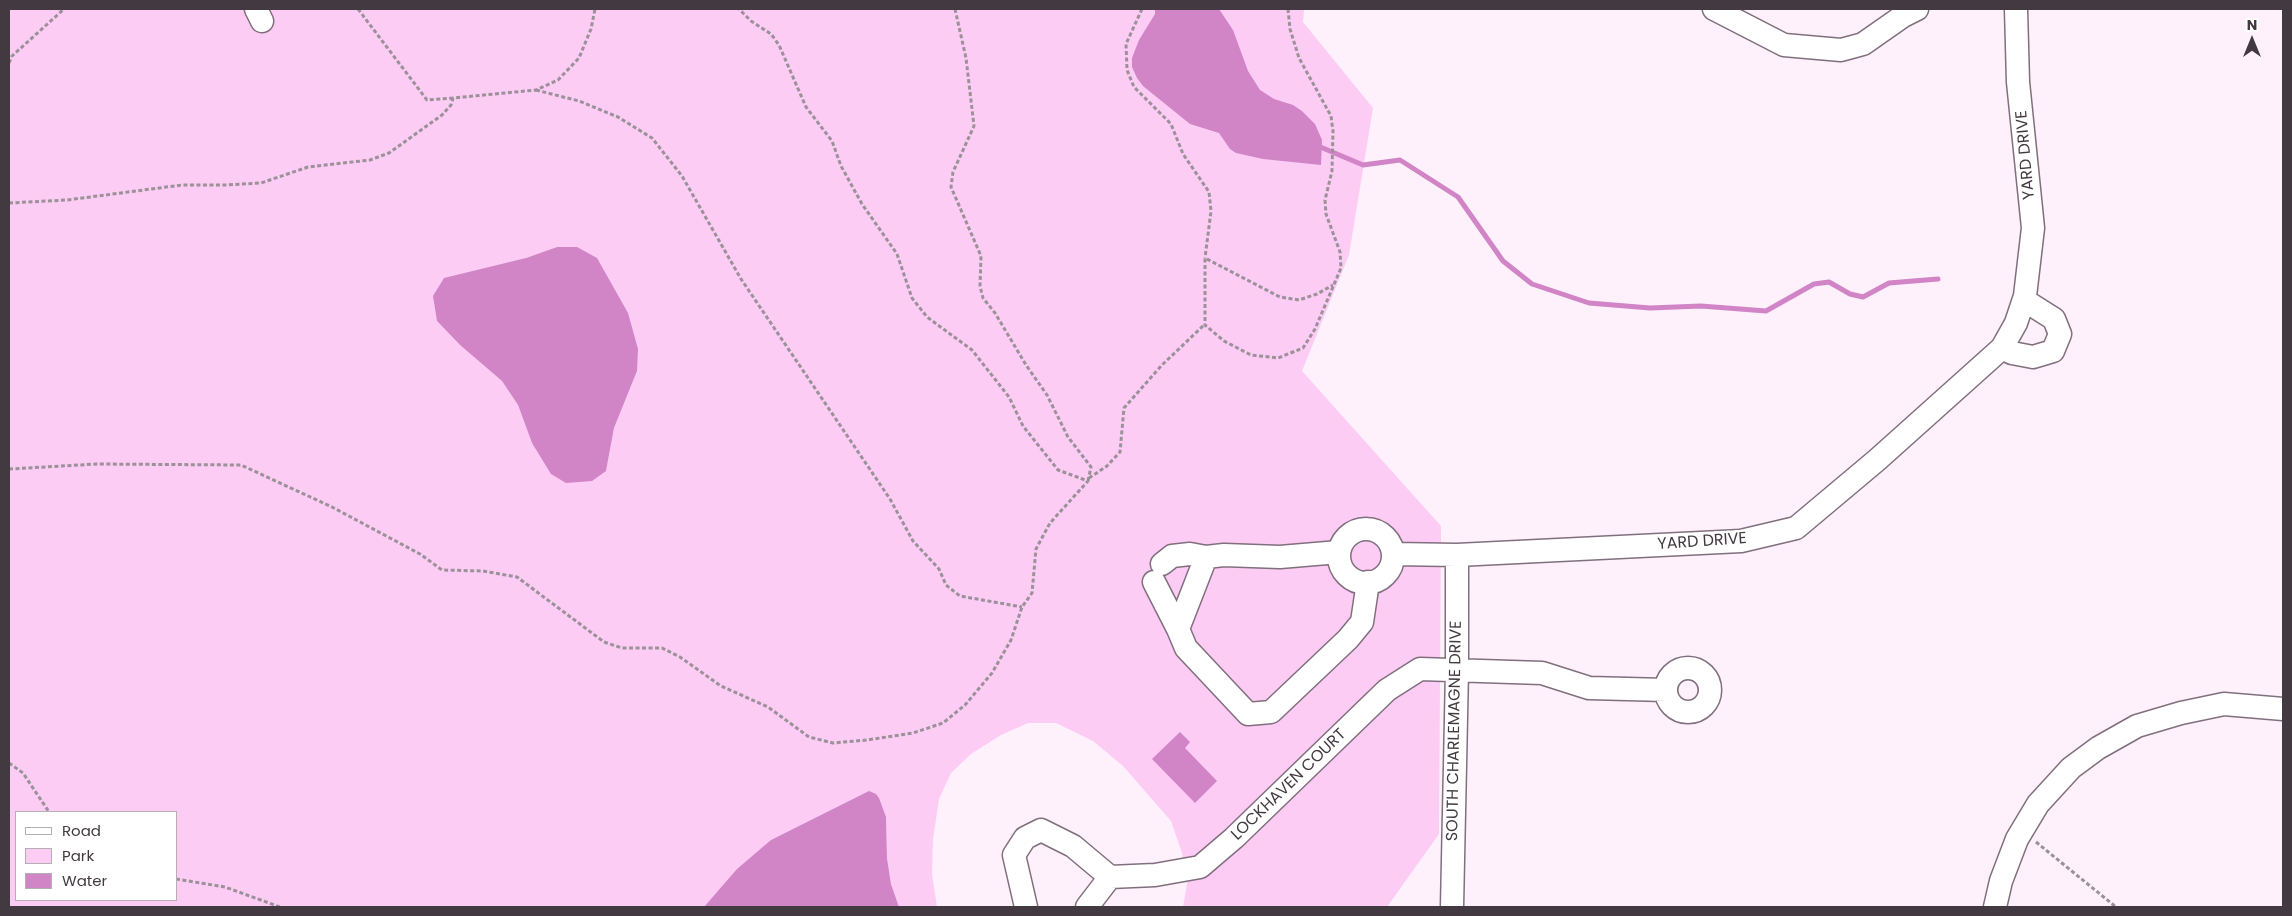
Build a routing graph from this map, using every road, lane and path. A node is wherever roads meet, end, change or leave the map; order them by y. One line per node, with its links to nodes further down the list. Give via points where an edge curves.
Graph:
1 (64, 9): 11 (path, via 12,56)
2 (358, 9): 13 (path, via 427,100)
3 (595, 9): 12 (path, via 592,29 580,58 558,80)
4 (739, 9): 21 (path, via 780,45 806,107 832,141 841,166 862,204 897,254 912,298 927,316 972,350 1010,397 1023,426 1058,470)
5 (955, 9): 21 (path, via 966,58 974,126 953,172 951,187 981,256 983,298 1047,394 1068,437 1091,467)
6 (1142, 9): 15 (path, via 1126,44 1126,70 1134,87 1171,124 1183,154 1209,192 1211,211)
7 (1288, 9): 16 (path, via 1299,58 1331,116 1332,171 1326,214 1340,252 1341,268)
8 (1714, 9): 9 (street, via 1784,45 1841,50 1863,44)
9 (1917, 9)
10 (2016, 9): 17 (street, YARD DRIVE, via 2018,82 2032,228)
11 (9, 63)
12 (536, 90): 13 (path); 27 (path, via 579,101 618,117 652,138 682,176 741,279 890,499 913,541 939,569 946,585 960,596)
13 (453, 98): 14 (path, via 442,115 389,153 370,160 308,167 261,183 182,185 67,200)
14 (9, 203)
15 (1205, 258): 16 (path, via 1280,297 1299,300); 18 (path)
16 (1333, 285): 18 (path, via 1303,348 1278,358 1251,355 1224,341)
17 (2024, 300): 19 (street, YARD DRIVE); 19 (street, via 2054,319 2060,334 2053,351 2032,357)
18 (1205, 325): 21 (path, via 1162,365 1124,408 1120,452)
19 (2002, 348): 24 (street, YARD DRIVE, via 1796,528 1741,541)
20 (9, 469): 27 (path, via 97,464 241,465 332,507 420,554 442,570 482,571 517,577 604,642 622,648 662,648 721,686 768,707 810,737 833,743 912,733 943,723 965,705 992,673 1011,640)
21 (1088, 480): 27 (path, via 1050,523 1036,549 1032,593)
22 (1339, 552): 23 (street, via 1346,536 1354,531 1372,529 1386,538); 25 (street, via 1280,557); 26 (street, via 1342,569 1348,576)
23 (1393, 554): 24 (street, YARD DRIVE); 26 (street, via 1388,571 1382,578)
24 (1457, 555): 29 (street, SOUTH CHARLEMAGNE DRIVE)
25 (1206, 557): 28 (street); 28 (street, via 1190,554 1172,556 1158,573)
26 (1368, 582): 28 (street, via 1362,622 1270,712 1248,714 1186,648)
27 (1022, 607)
28 (1178, 629)
29 (1457, 670): 30 (street, LOCKHAVEN COURT, via 1542,673 1604,690); 35 (street, LOCKHAVEN COURT, via 1420,669 1387,690 1200,867 1155,875); 40 (street, SOUTH CHARLEMAGNE DRIVE)
30 (1666, 690)
31 (2283, 709): 34 (street, via 2224,704 2137,726 2071,768 2038,804)
32 (9, 763): 33 (path, via 22,773)
33 (48, 811)
34 (2021, 832): 41 (street, via 2001,881); 42 (path)
35 (1110, 877): 38 (street, via 1073,846 1041,830 1025,838 1014,855); 39 (street)
36 (178, 879): 37 (path, via 225,887)
37 (280, 907)
38 (1026, 907)
39 (1087, 907)
40 (1452, 907)
41 (1996, 907)
42 (2116, 907)

